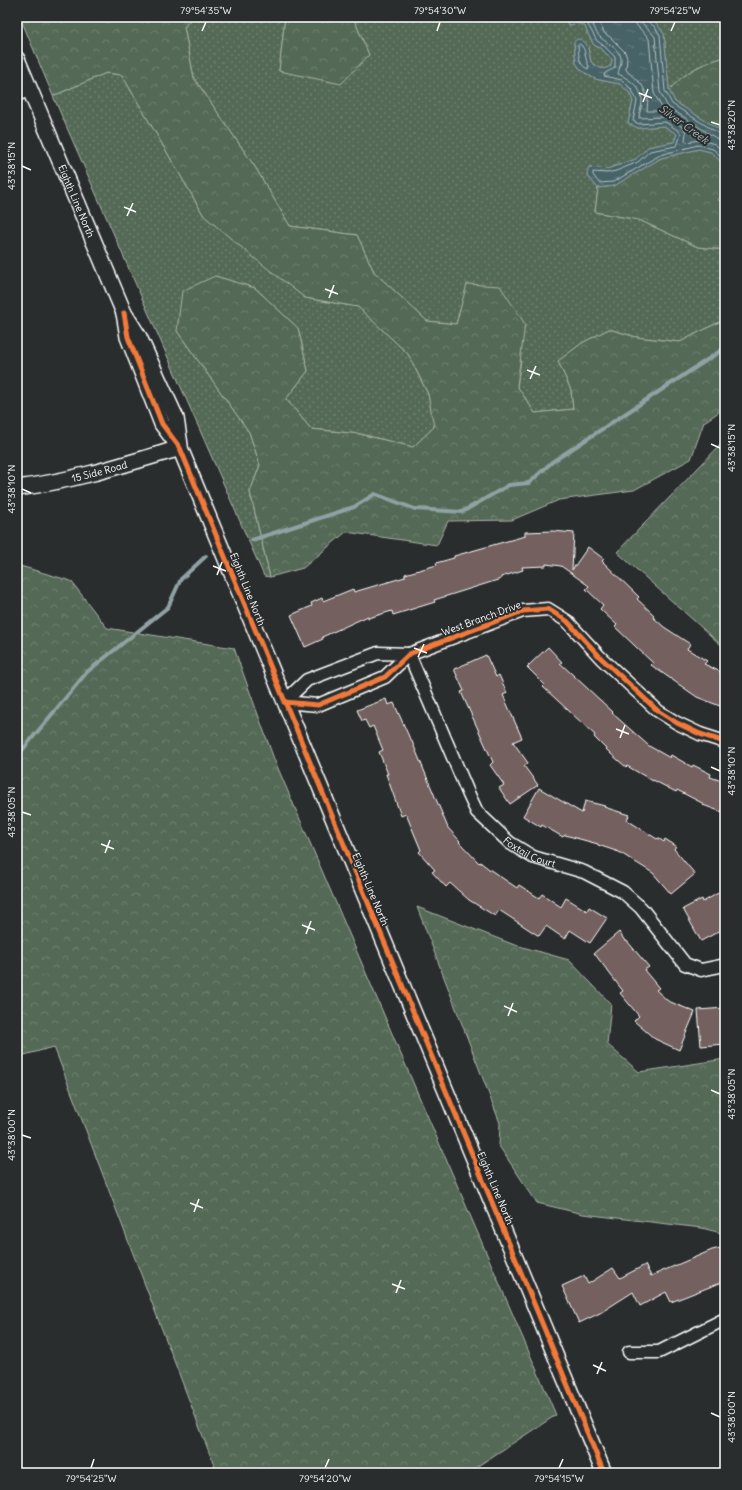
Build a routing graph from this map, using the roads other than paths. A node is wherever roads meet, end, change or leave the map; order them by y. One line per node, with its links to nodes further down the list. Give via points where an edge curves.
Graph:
1 (17, 59): 2 (street, Eighth Line North)
2 (24, 92): 3 (street, Eighth Line North, via 124,313 128,337 162,424)
3 (180, 448): 4 (street, 15 Side Road, via 45,484); 6 (street, Eighth Line North)
4 (17, 488)
5 (410, 654): 6 (street, West Branch Drive, via 378,653 307,680); 6 (street, West Branch Drive, via 385,677 318,705); 7 (street, West Branch Drive, via 524,611 548,609 567,621 601,658 658,711 700,734); 8 (street, Foxtail Court, via 469,795 488,824 510,843 533,857 584,872 623,892 641,908 684,964 701,970)
6 (284, 702): 11 (street, Eighth Line North)
7 (725, 742)
8 (725, 966)
9 (725, 1319): 10 (street, via 659,1352)
10 (629, 1352)
11 (604, 1473)

